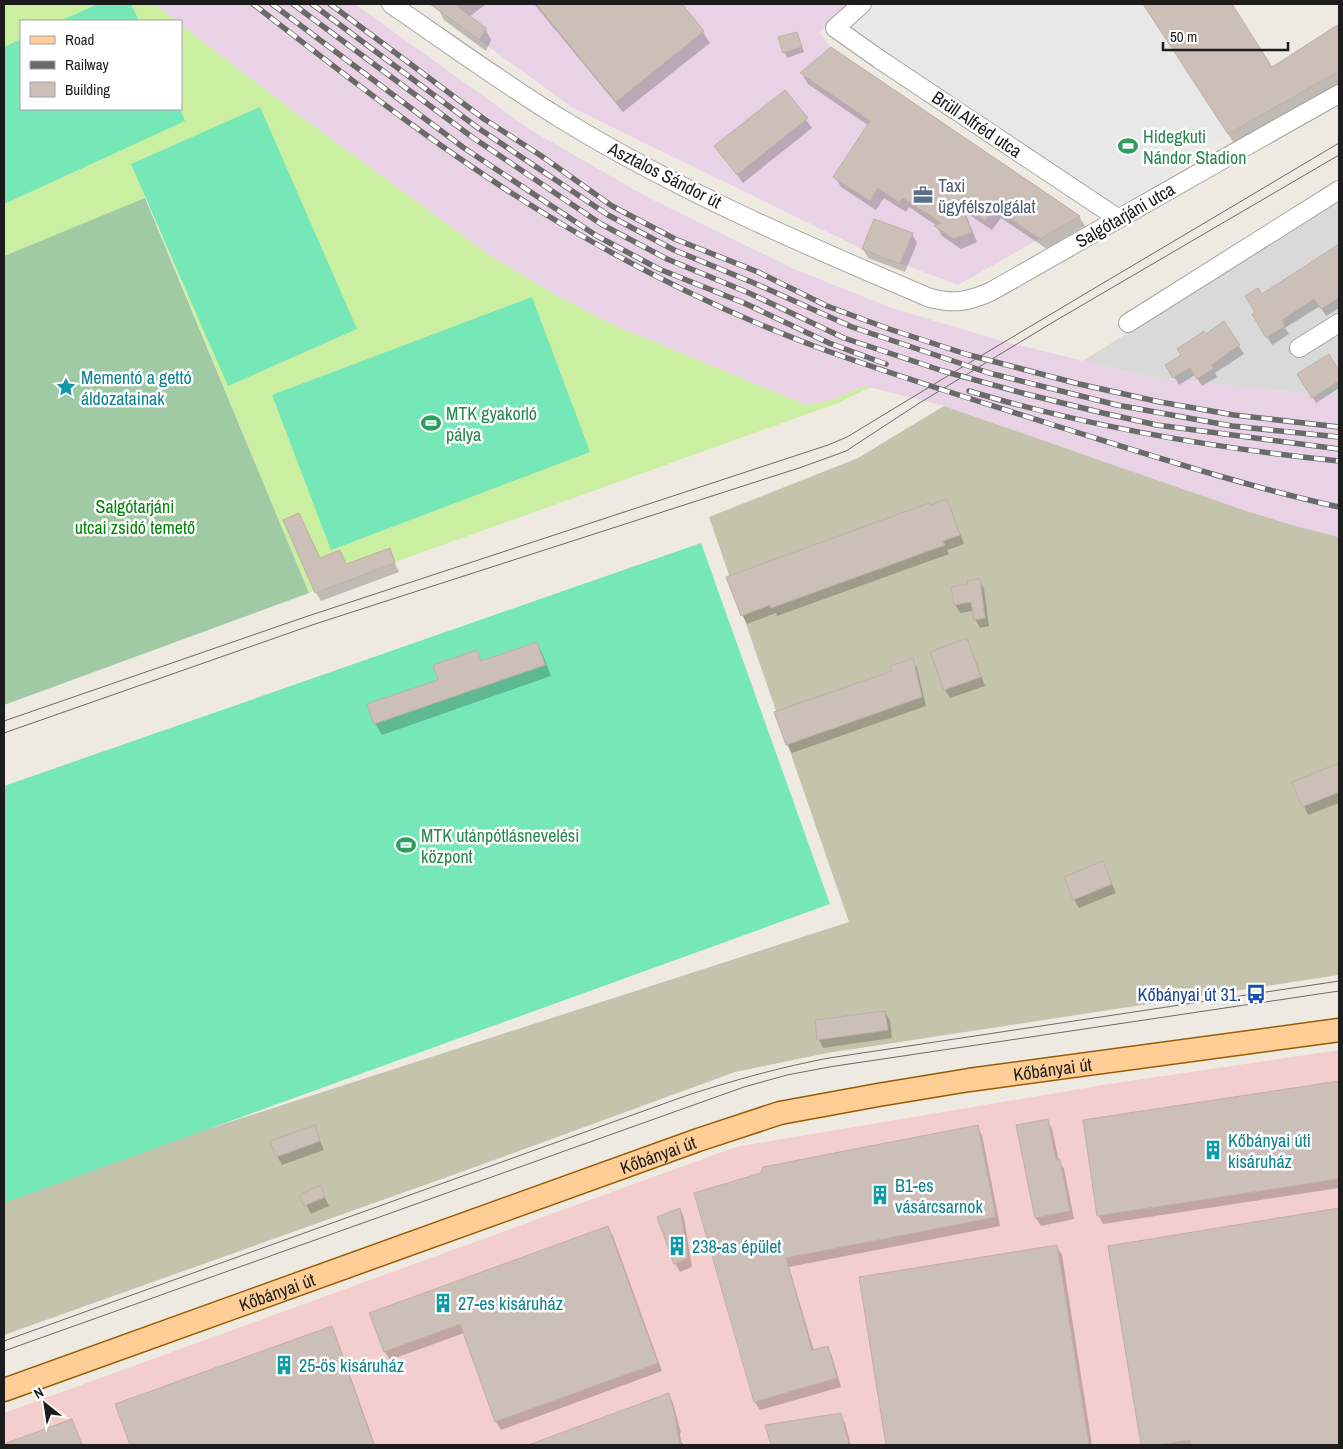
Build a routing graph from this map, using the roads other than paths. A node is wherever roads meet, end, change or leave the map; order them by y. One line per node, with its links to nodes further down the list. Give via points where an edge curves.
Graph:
1 (391, 4): 6 (street, Asztalos Sándor út, via 563,120 655,172 792,239 930,298)
2 (862, 4): 5 (street, Brüll Alfréd utca, via 835,28)
3 (1339, 94): 5 (street, Salgótarjáni utca)
4 (1339, 190): 7 (street)
5 (1119, 219): 6 (street, Salgótarjáni utca, via 990,292)
6 (961, 302)
7 (1128, 323)
8 (1339, 323): 9 (street)
9 (1300, 348)
10 (1339, 1030): 11 (main road, Kőbányai út, via 968,1080 780,1114 698,1140)
11 (4, 1390)

